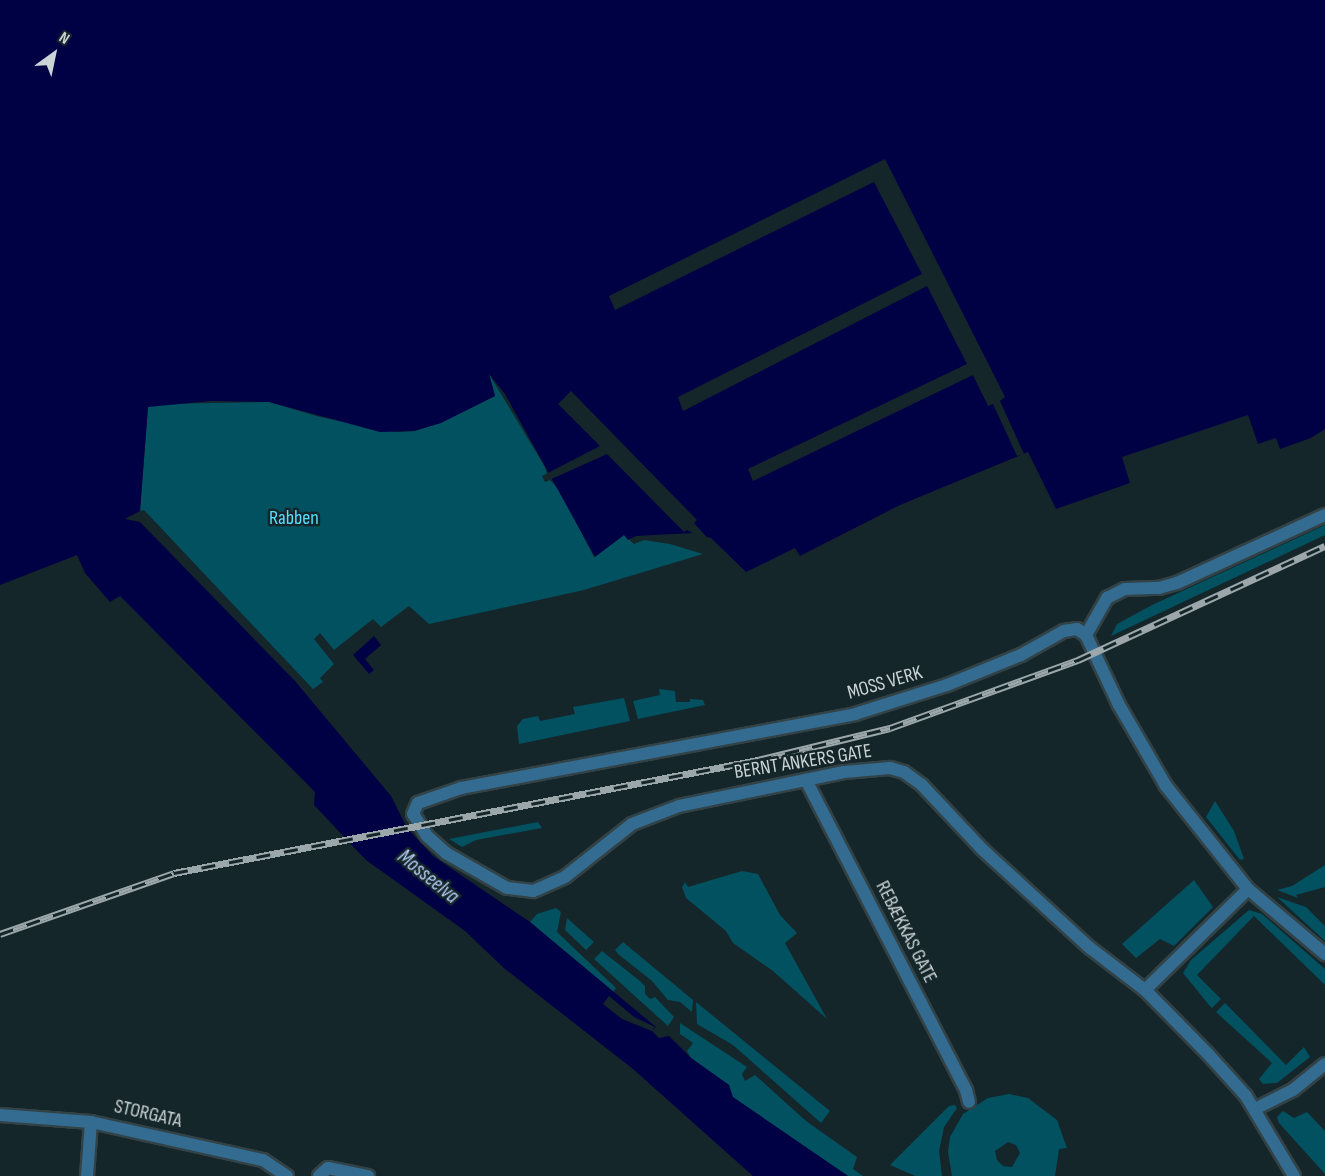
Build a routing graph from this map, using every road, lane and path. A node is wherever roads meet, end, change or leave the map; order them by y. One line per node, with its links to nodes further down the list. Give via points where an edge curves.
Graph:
1 (1325, 515): 2 (street, via 1177,583 1125,589 1107,598)
2 (1086, 635): 4 (street, MOSS VERK, via 1077,629 1064,631 990,668 855,714 461,788 434,796 413,809 416,822 446,853); 5 (street, via 1150,761)
3 (806, 780): 4 (street, BERNT ANKERS GATE, via 729,794 645,816 552,885 541,890); 7 (street, BERNT ANKERS GATE, via 890,768 904,772 922,785 981,849 1090,948); 9 (street, REBÆKKAS GATE)
4 (512, 889)
5 (1248, 889): 6 (street); 7 (street)
6 (1325, 954)
7 (1145, 990): 10 (street, BERNT ANKERS GATE)
8 (1325, 1064): 10 (street, via 1293,1090)
9 (969, 1102)
10 (1256, 1109): 17 (street, BERNT ANKERS GATE)
11 (0, 1115): 12 (street, STORGATA)
12 (91, 1122): 14 (street, STORGATA, via 263,1160); 15 (street)
13 (324, 1172): 16 (street)
14 (285, 1173)
15 (87, 1176)
16 (368, 1176)
17 (1294, 1176)

